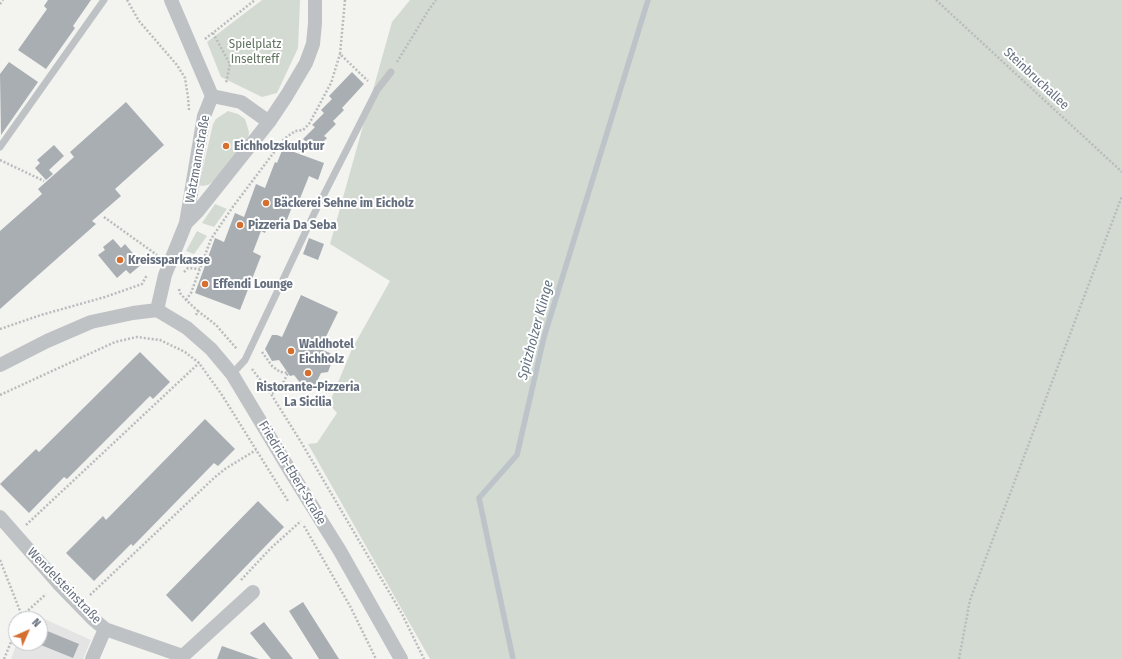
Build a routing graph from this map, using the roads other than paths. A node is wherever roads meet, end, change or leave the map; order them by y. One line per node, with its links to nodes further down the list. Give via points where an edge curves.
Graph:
1 (104, 0): 7 (lane)
2 (171, 0): 5 (street)
3 (315, 0): 6 (street, Watzmannstraße, via 312,44 306,63)
4 (391, 72): 11 (lane, via 377,90 314,214 245,360)
5 (212, 96): 6 (street, via 241,102); 8 (street, Watzmannstraße, via 204,116)
6 (269, 122): 8 (street, Watzmannstraße)
7 (0, 147)
8 (186, 223): 9 (street, Watzmannstraße, via 165,275)
9 (157, 310): 10 (street, via 91,322); 11 (street, Friedrich-Ebert-Straße, via 187,328 211,349)
10 (0, 365)
11 (232, 374): 17 (street, Friedrich-Ebert-Straße, via 340,551)
12 (0, 517): 14 (street, Wendelsteinstraße, via 58,583)
13 (252, 594): 15 (street, Wendelsteinstraße)
14 (105, 628): 15 (street, Wendelsteinstraße); 16 (street)
15 (182, 657)
16 (92, 659)
17 (401, 659)

